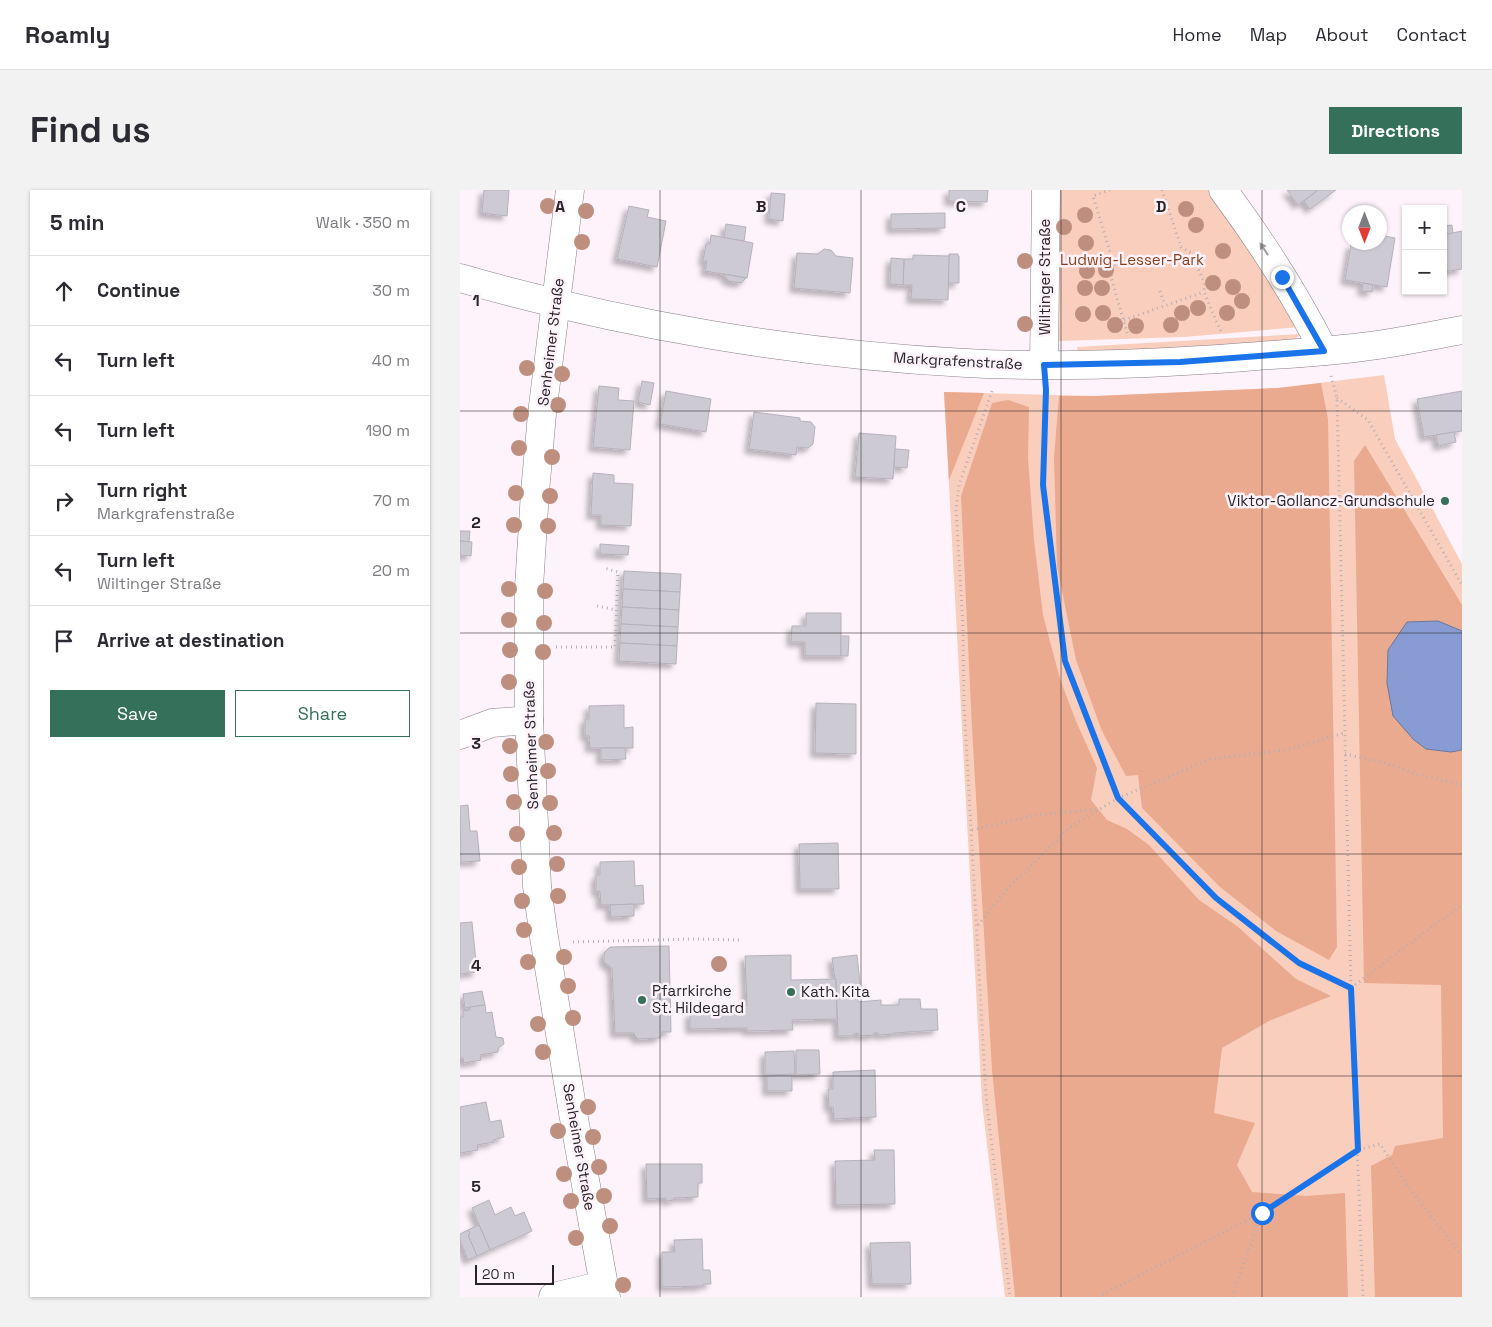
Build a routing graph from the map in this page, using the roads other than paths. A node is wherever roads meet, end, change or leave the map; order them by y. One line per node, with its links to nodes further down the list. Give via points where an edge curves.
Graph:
1 (570, 190): 5 (street, Senheimer Straße)
2 (1046, 190): 8 (street, Wiltinger Straße)
3 (1223, 190): 7 (street, one-way to 3, via 1278,270)
4 (460, 278): 5 (street, Markgrafenstraße)
5 (556, 304): 8 (street, Markgrafenstraße, via 704,333 845,354); 9 (street, Senheimer Straße, via 535,492 529,587)
6 (1462, 330): 7 (street, Markgrafenstraße, via 1363,347)
7 (1327, 364): 8 (street, Markgrafenstraße, via 1180,362)
8 (1044, 365)
9 (529, 720): 10 (street, via 492,723); 11 (street, Senheimer Straße, via 537,886 571,1104)
10 (460, 735)
11 (605, 1291): 12 (street)
12 (553, 1297)

